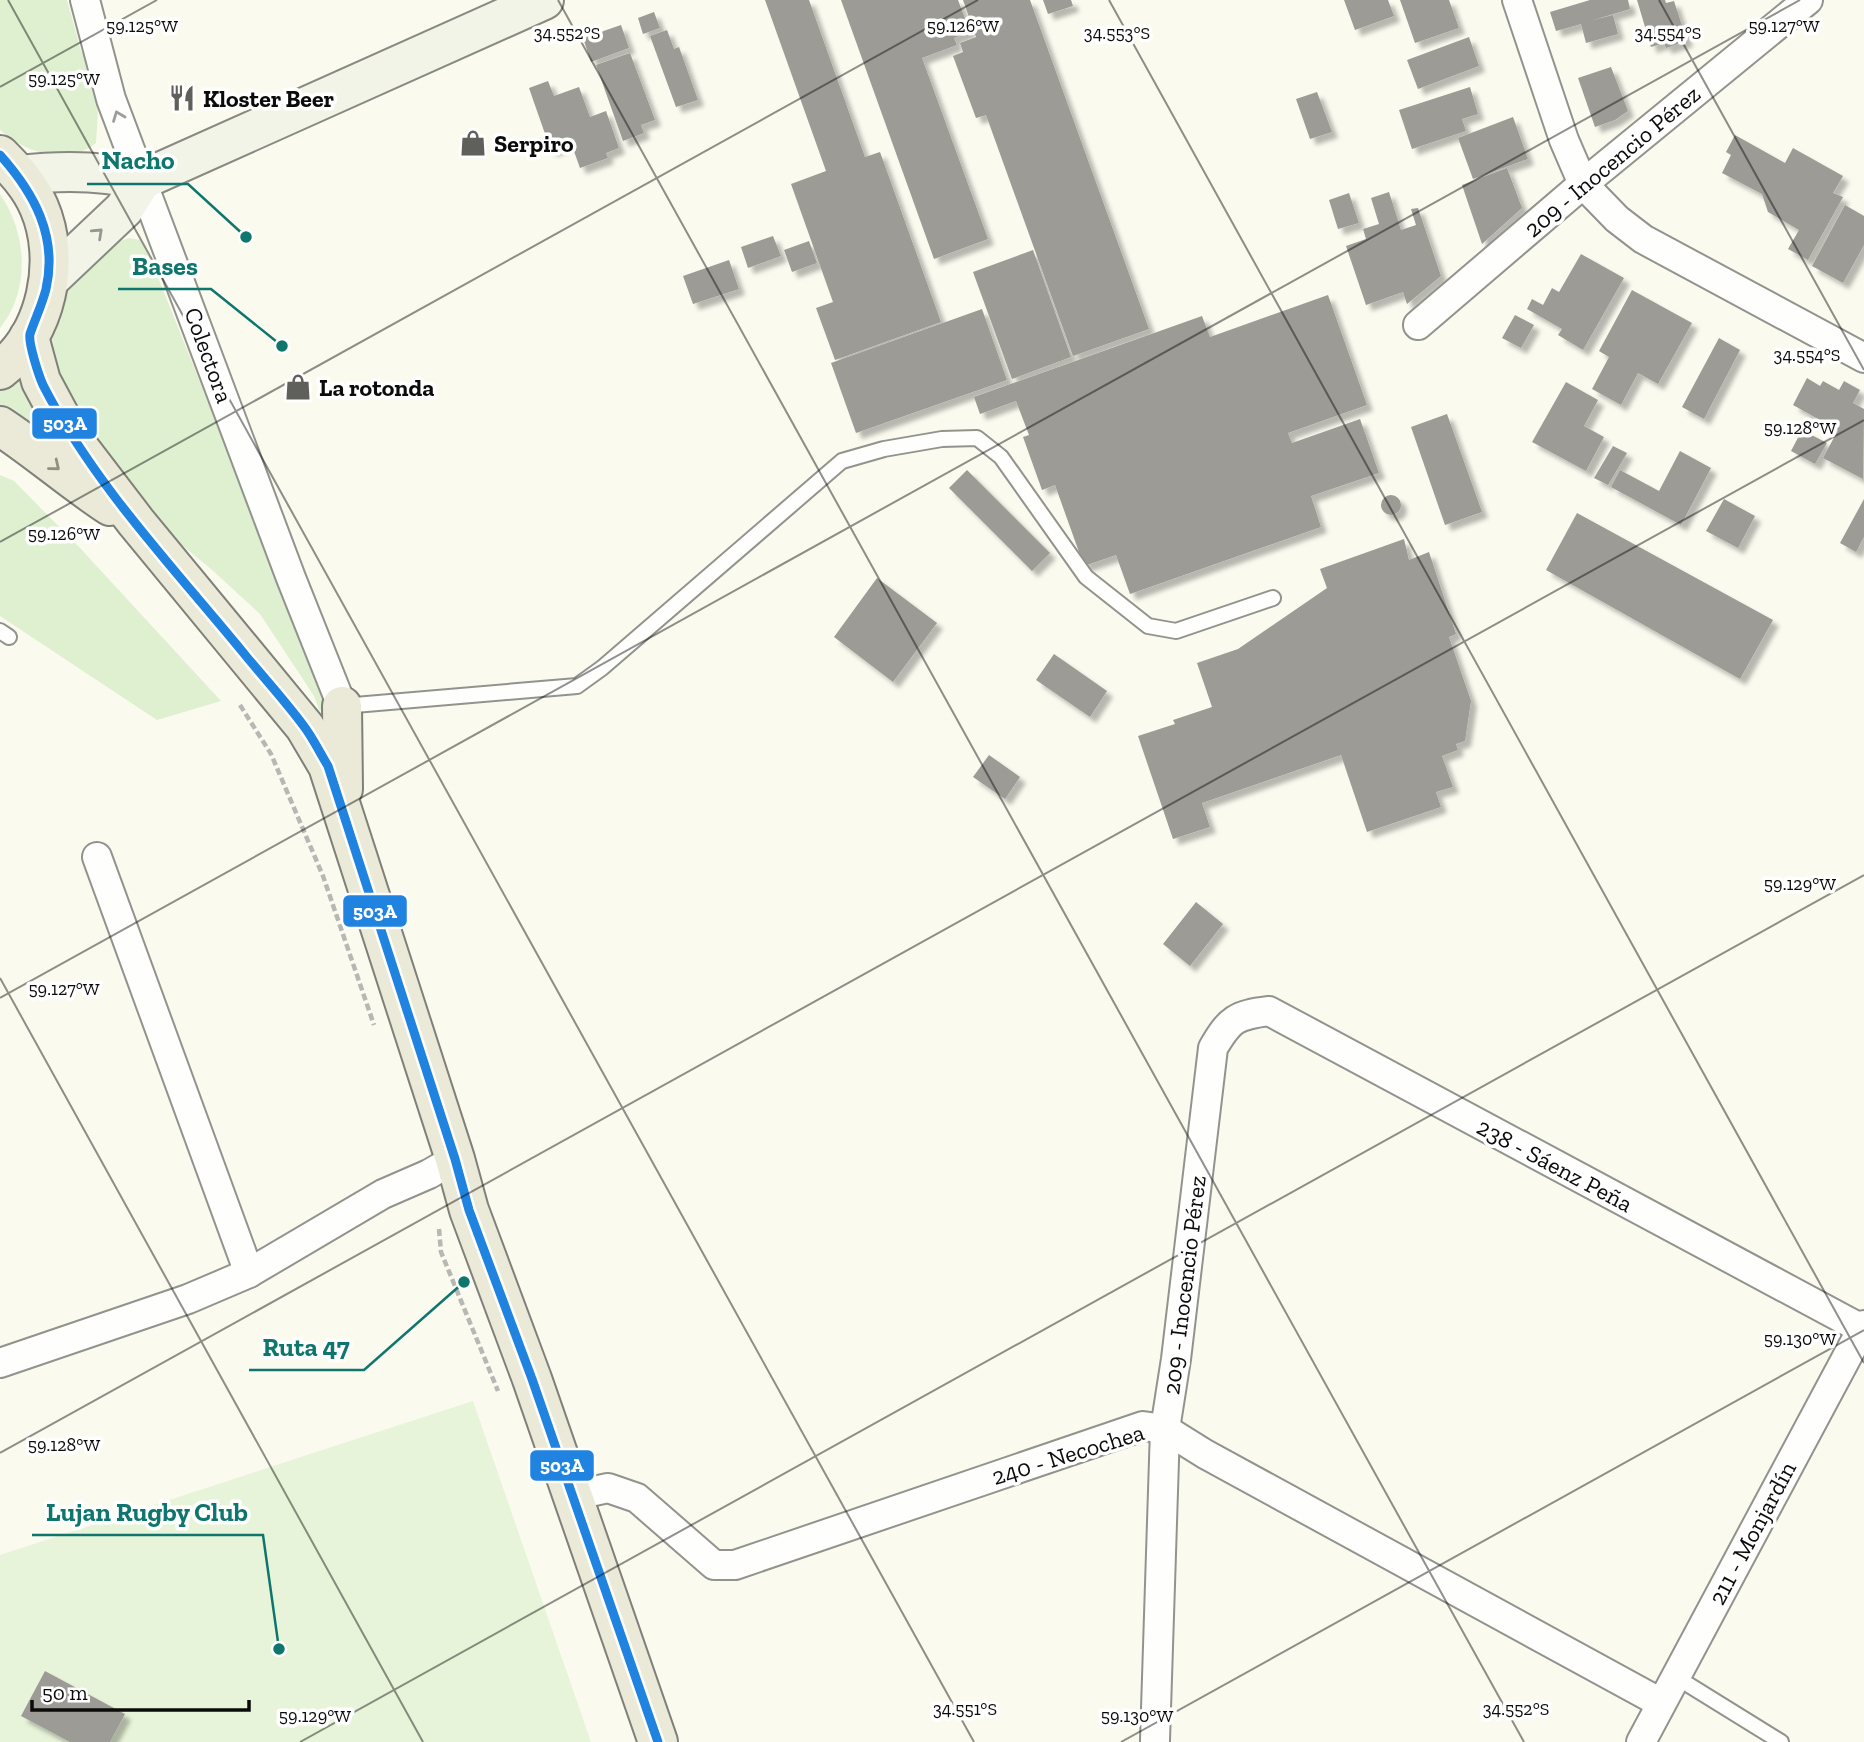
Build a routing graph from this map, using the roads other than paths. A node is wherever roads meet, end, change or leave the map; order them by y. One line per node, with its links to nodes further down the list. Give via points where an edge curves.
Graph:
1 (85, 0): 6 (street, Colectora, one-way to 1, via 111,99)
2 (544, 0): 6 (main road)
3 (1517, 0): 7 (street)
4 (1808, 0): 7 (street, 209 - Inocencio Pérez)
5 (10, 165): 6 (main road, via 114,173); 8 (main road, via 39,207 49,243)
6 (142, 180): 8 (main road, one-way to 6, via 124,209); 16 (street, Colectora)
7 (1583, 184): 9 (street, 209 - Inocencio Pérez); 11 (street, via 1643,239)
8 (49, 280): 10 (main road)
9 (1418, 325)
10 (29, 337): 12 (main road); 14 (main road, via 41,381 71,437)
11 (1864, 358)
12 (0, 370)
13 (0, 426): 14 (main road, one-way to 14)
14 (136, 522): 17 (main road, via 305,727 328,766)
15 (1273, 598): 16 (lane, via 1177,631 1148,626 1086,577 1001,457 976,438 942,439 842,461 577,686)
16 (342, 706): 17 (main road)
17 (344, 815): 20 (main road)
18 (97, 857): 21 (street)
19 (1246, 1014): 22 (street, 238 - Sáenz Peña, via 1269,1011); 24 (street, 209 - Inocencio Pérez, via 1226,1026 1213,1048)
20 (456, 1158): 21 (street, via 383,1194); 25 (main road, via 469,1210)
21 (249, 1273): 23 (street, via 188,1299)
22 (1863, 1327): 26 (street, 211 - Monjardín)
23 (0, 1363)
24 (1165, 1429): 25 (street, 240 - Necochea, via 1143,1426 735,1565 714,1565 637,1498 608,1488); 27 (street, 240 - Necochea); 28 (street, 209 - Inocencio Pérez)
25 (571, 1496): 29 (main road)
26 (1676, 1677): 27 (street, 211 - Monjardín); 31 (lane)
27 (1661, 1703): 30 (street, 211 - Monjardín)
28 (1155, 1740)
29 (658, 1742)
30 (1640, 1742)
31 (1781, 1742)

